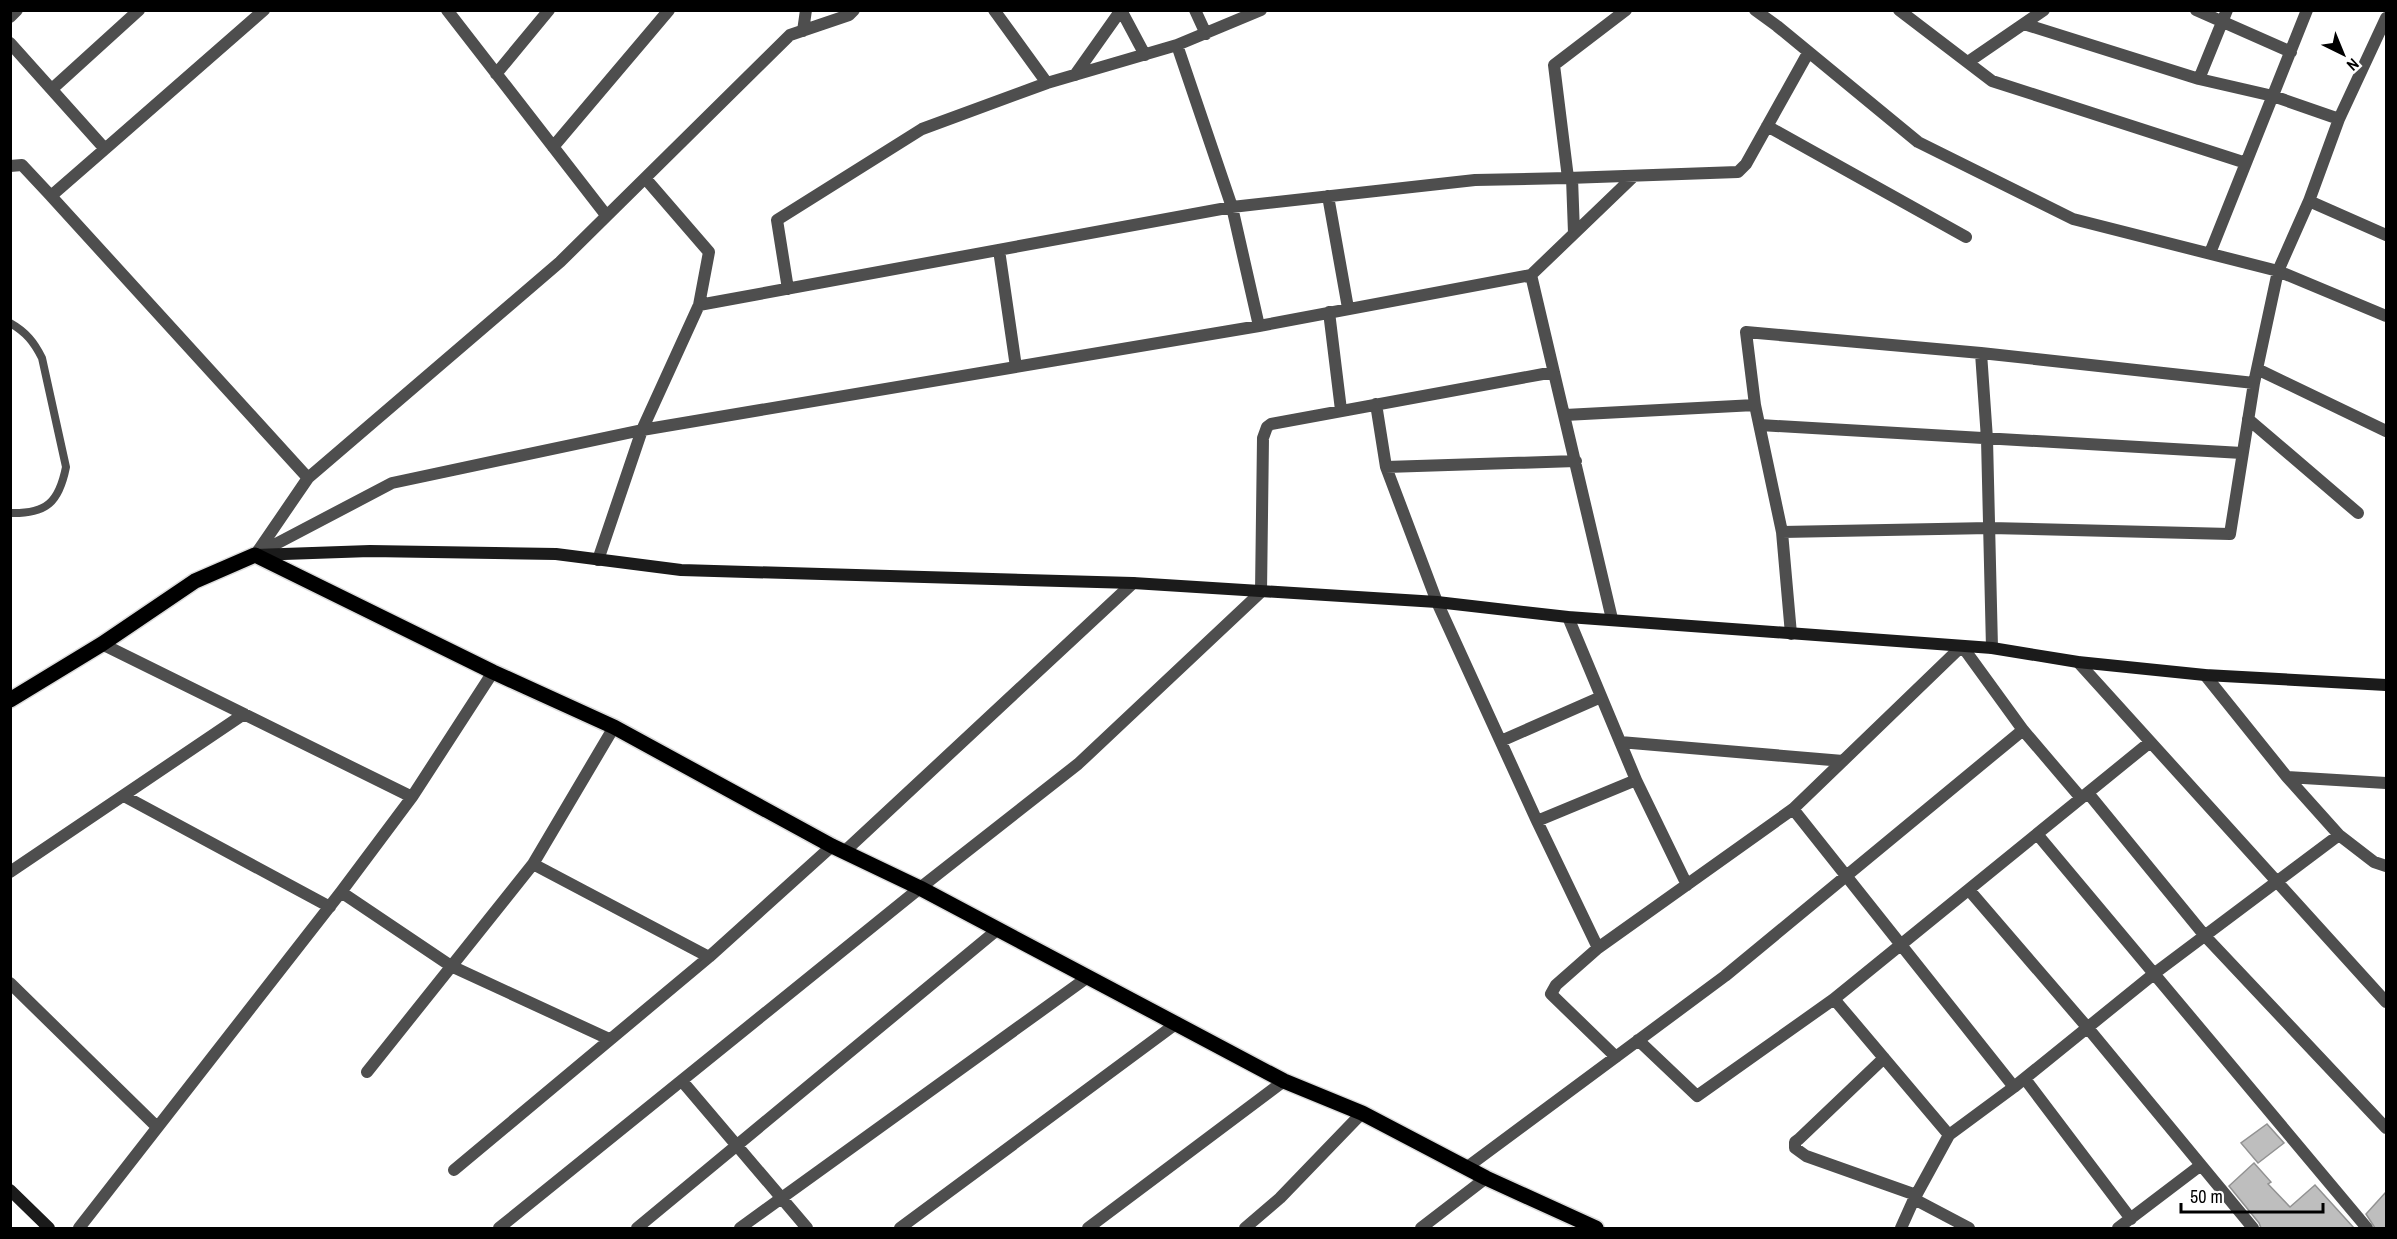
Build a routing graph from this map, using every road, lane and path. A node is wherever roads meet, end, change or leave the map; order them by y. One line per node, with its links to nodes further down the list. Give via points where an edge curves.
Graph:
1 (17, 10): 20 (street)
2 (139, 10): 35 (street)
3 (264, 10): 40 (street)
4 (447, 10): 31 (street)
5 (549, 10): 31 (street)
6 (669, 10): 39 (street)
7 (806, 10): 23 (street)
8 (854, 10): 23 (street)
9 (994, 10): 34 (street)
10 (1195, 10): 24 (street)
11 (1262, 10): 24 (street)
12 (1626, 10): 45 (street, via 1554,65)
13 (1755, 10): 28 (street)
14 (1919, 10): 18 (street)
15 (2044, 10): 22 (street)
16 (2196, 10): 19 (street)
17 (2307, 10): 27 (street)
18 (1904, 14): 30 (street)
19 (2225, 16): 27 (street); 33 (street)
20 (10, 17)
21 (2386, 18): 37 (street)
22 (2024, 24): 30 (street); 33 (street)
23 (802, 31): 44 (street, via 790,35)
24 (1206, 34): 26 (street)
25 (10, 43): 35 (street)
26 (1178, 45): 29 (street); 49 (street)
27 (2291, 52): 36 (street)
28 (1808, 53): 38 (street); 55 (street, via 1918,142 2073,219)
29 (1145, 55): 32 (street); 32 (street, via 1121,10)
30 (1968, 63): 41 (street, via 1992,81)
31 (496, 74): 39 (street)
32 (1075, 75): 34 (street)
33 (2199, 79): 36 (street)
34 (1047, 83): 58 (street, via 922,129 777,220)
35 (52, 89): 40 (street)
36 (2273, 96): 37 (street); 41 (street)
37 (2339, 119): 48 (street)
38 (1767, 126): 43 (street, via 1746,164 1734,174); 53 (street)
39 (553, 147): 50 (street)
40 (105, 149): 46 (street)
41 (2246, 163): 55 (street)
42 (10, 166): 46 (street, via 22,165)
43 (1634, 176): 45 (street); 52 (street)
44 (645, 178): 50 (street); 59 (street, via 709,252)
45 (1570, 178): 47 (street, via 1475,180); 52 (street)
46 (51, 195): 82 (street)
47 (1328, 196): 49 (street); 60 (street)
48 (2309, 201): 51 (street); 56 (street)
49 (1232, 207): 54 (street); 64 (street)
50 (606, 215): 82 (street, via 560,262)
51 (2385, 231)
52 (1575, 233): 57 (street)
53 (1966, 237)
54 (999, 250): 58 (street); 66 (street)
55 (2210, 253): 56 (street)
56 (2278, 271): 62 (street); 67 (street)
57 (1531, 275): 60 (street); 68 (street)
58 (788, 289): 59 (street)
59 (699, 305): 76 (street)
60 (1348, 308): 61 (street)
61 (1329, 312): 64 (street); 72 (street)
62 (2386, 316)
63 (10, 323): 83 (lane, via 34,343 42,358 66,467 51,503 41,511)
64 (1259, 326): 66 (street)
65 (1981, 353): 69 (street); 71 (street, via 1746,332); 78 (street)
66 (1016, 367): 76 (street)
67 (2257, 369): 69 (street); 77 (street)
68 (1554, 372): 70 (street); 73 (street)
69 (2254, 384): 74 (street)
70 (1376, 404): 72 (street); 81 (street)
71 (1755, 405): 73 (street); 75 (street)
72 (1341, 410): 90 (street, via 1276,422 1264,433)
73 (1564, 415): 80 (street)
74 (2248, 419): 79 (street); 84 (street)
75 (1760, 425): 78 (street); 86 (street)
76 (642, 430): 87 (street, via 392,483); 88 (street)
77 (2386, 430)
78 (1987, 439): 79 (street); 85 (street)
79 (2242, 453): 85 (street, via 2230,534)
80 (1576, 461): 81 (street); 93 (street)
81 (1386, 467): 91 (street)
82 (308, 477): 87 (street)
83 (10, 513)
84 (2358, 513)
85 (1990, 528): 86 (street); 97 (street)
86 (1782, 532): 94 (street)
87 (255, 555): 88 (street, via 439,551 556,554); 95 (main road, via 195,581); 99 (main road)
88 (598, 560): 89 (street, via 681,570)
89 (1133, 584): 90 (street); 121 (street)
90 (1261, 592): 91 (street); 128 (street, via 1078,764)
91 (1437, 602): 92 (street); 107 (street)
92 (1568, 617): 93 (street); 102 (street)
93 (1612, 619): 94 (street)
94 (1791, 634): 96 (street)
95 (102, 644): 103 (main road); 104 (street)
96 (1962, 646): 97 (street); 106 (street); 110 (street)
97 (1992, 648): 98 (street)
98 (2078, 662): 100 (street); 109 (street)
99 (494, 672): 105 (main road); 116 (street)
100 (2205, 675): 101 (street); 111 (street)
101 (2386, 685)
102 (1601, 697): 107 (street); 108 (street)
103 (10, 700)
104 (244, 714): 114 (street); 116 (street)
105 (614, 727): 121 (main road); 122 (street)
106 (2023, 730): 115 (street); 125 (street)
107 (1501, 741): 118 (street)
108 (1620, 742): 110 (street); 112 (street)
109 (2149, 743): 115 (street); 126 (street)
110 (1843, 761): 117 (street)
111 (2287, 777): 113 (street); 120 (street)
112 (1636, 780): 118 (street); 127 (street)
113 (2386, 783)
114 (124, 796): 124 (street); 131 (street)
115 (2084, 796): 119 (street); 133 (street)
116 (412, 797): 130 (street)
117 (1793, 809): 125 (street); 127 (street)
118 (1537, 821): 135 (street)
119 (2037, 834): 129 (street); 138 (street)
120 (2339, 835): 123 (street); 126 (street)
121 (838, 849): 128 (main road); 136 (street)
122 (532, 864): 136 (street); 137 (street)
123 (2384, 869)
124 (10, 872)
125 (1847, 875): 134 (street); 146 (street, via 1725,976)
126 (2277, 883): 133 (street); 142 (street)
127 (1687, 885): 135 (street)
128 (920, 888): 132 (main road); 150 (street)
129 (1969, 890): 134 (street); 144 (street)
130 (341, 892): 131 (street); 137 (street)
131 (330, 907): 154 (street)
132 (997, 930): 139 (main road); 157 (street)
133 (2205, 936): 138 (street); 155 (street)
134 (1902, 945): 141 (street); 152 (street)
135 (1598, 948): 147 (street, via 1551,994)
136 (709, 957): 145 (street)
137 (451, 966): 145 (street); 149 (street)
138 (2155, 973): 144 (street); 181 (street)
139 (1088, 977): 143 (main road); 164 (street)
140 (10, 983): 154 (street)
141 (1834, 999): 146 (street, via 1697,1096); 148 (street)
142 (2386, 1002)
143 (1177, 1023): 151 (main road); 173 (street)
144 (2087, 1027): 152 (street); 158 (street)
145 (609, 1040): 160 (street)
146 (1638, 1040): 147 (street)
147 (1616, 1057): 159 (street)
148 (1884, 1058): 156 (street); 163 (street, via 1799,1138 1795,1148 1806,1156)
149 (367, 1072)
150 (682, 1081): 157 (street); 169 (street)
151 (1284, 1081): 153 (main road); 174 (street)
152 (2019, 1083): 156 (street); 165 (street)
153 (1362, 1113): 159 (main road); 175 (street, via 1280,1198)
154 (157, 1127): 168 (street)
155 (2386, 1128)
156 (1949, 1135): 163 (street)
157 (738, 1145): 164 (street); 170 (street)
158 (2201, 1165): 165 (street); 180 (street)
159 (1466, 1168): 161 (main road)
160 (454, 1170)
161 (1486, 1178): 166 (main road); 176 (street)
162 (10, 1190): 167 (street)
163 (1915, 1197): 177 (street); 178 (street)
164 (783, 1198): 171 (street); 172 (street)
165 (2131, 1219): 179 (street)
166 (1587, 1227)
167 (49, 1228)
168 (79, 1228)
169 (499, 1228)
170 (637, 1228)
171 (740, 1228)
172 (807, 1228)
173 (900, 1228)
174 (1088, 1228)
175 (1245, 1228)
176 (1421, 1228)
177 (1901, 1228)
178 (1969, 1228)
179 (2118, 1228)
180 (2252, 1228)
181 (2367, 1228)

